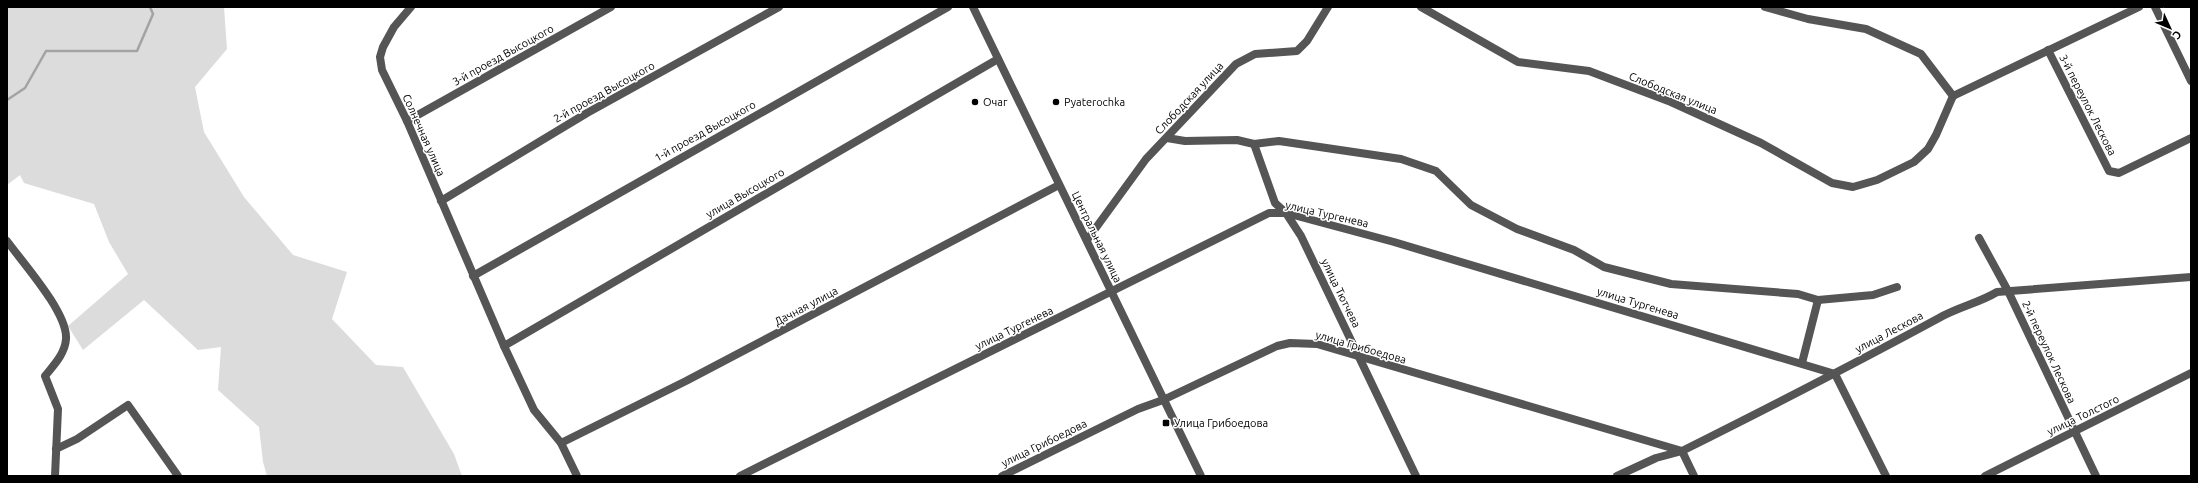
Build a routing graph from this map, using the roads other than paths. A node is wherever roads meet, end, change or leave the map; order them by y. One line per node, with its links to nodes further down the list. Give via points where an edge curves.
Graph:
1 (410, 7): 15 (street, Солнечная улица, via 394,27 380,57 382,70)
2 (611, 7): 15 (street, 3-й проезд Высоцкого)
3 (780, 7): 20 (street, 2-й проезд Высоцкого, via 587,113)
4 (948, 7): 25 (street, 1-й проезд Высоцкого)
5 (973, 7): 12 (street, Центральная улица)
6 (1328, 7): 16 (street, Слободская улица, via 1307,41 1297,51 1255,54 1236,64)
7 (1420, 7): 14 (street, Слободская улица, via 1518,62 1590,71 1671,102 1761,143 1832,182 1853,187 1877,180 1914,162 1928,149)
8 (1766, 7): 14 (street, via 1808,19 1866,29 1921,54)
9 (2139, 7): 11 (street, 3-й переулок Лескова)
10 (2155, 7): 13 (street)
11 (2048, 50): 14 (street, 3-й переулок Лескова); 17 (street, 3-й переулок Лескова, via 2109,170 2119,173)
12 (998, 59): 19 (street, Центральная улица); 31 (street, улица Высоцкого)
13 (2191, 81)
14 (1953, 96)
15 (407, 121): 20 (street, Солнечная улица)
16 (1167, 138): 18 (street, via 1185,141 1237,140); 23 (street, Слободская улица, via 1146,159)
17 (2191, 138)
18 (1254, 144): 21 (street, улица Тютчева, via 1275,203); 30 (street, via 1279,141 1401,158 1436,171 1471,205 1517,229 1574,250 1604,267 1671,284 1798,294)
19 (1059, 185): 23 (street, Центральная улица); 38 (street, Дачная улица, via 686,382)
20 (441, 201): 25 (street, Солнечная улица)
21 (1286, 213): 29 (street, улица Тургенева, via 1269,214); 32 (street, улица Тютчева, via 1301,236); 33 (street, улица Тургенева, via 1394,242)
22 (1980, 238): 28 (street, 2-й переулок Лескова)
23 (1087, 240): 29 (street, Центральная улица)
24 (7, 241): 39 (street, via 63,320 66,340 61,356 45,376 58,409)
25 (473, 276): 31 (street, Солнечная улица)
26 (2191, 276): 28 (street, улица Лескова)
27 (1897, 287): 30 (street, via 1873,295)
28 (2008, 291): 35 (street, улица Лескова, via 1997,292 1981,302 1945,314); 37 (street, 2-й переулок Лескова)
29 (1111, 292): 36 (street, Центральная улица); 44 (street, улица Тургенева)
30 (1818, 300): 33 (street)
31 (504, 346): 38 (street, via 534,410)
32 (1360, 357): 36 (street, улица Грибоедова, via 1317,344 1290,343 1277,346); 40 (street, улица Грибоедова); 47 (street, улица Тютчева)
33 (1802, 363): 35 (street, улица Тургенева)
34 (2191, 373): 37 (street, улица Толстого)
35 (1835, 374): 40 (street, улица Лескова); 50 (street)
36 (1163, 400): 45 (street, улица Грибоедова, via 1138,409); 46 (street, Центральная улица)
37 (2074, 432): 51 (street, улица Толстого); 52 (street, 2-й переулок Лескова)
38 (561, 443): 43 (street)
39 (56, 449): 41 (street); 42 (street, via 77,439 128,405)
40 (1682, 451): 48 (street, улица Лескова, via 1656,458); 49 (street)
41 (55, 476)
42 (178, 476)
43 (577, 476)
44 (740, 476)
45 (1002, 476)
46 (1200, 476)
47 (1416, 476)
48 (1617, 476)
49 (1694, 476)
50 (1886, 476)
51 (1985, 476)
52 (2096, 476)

